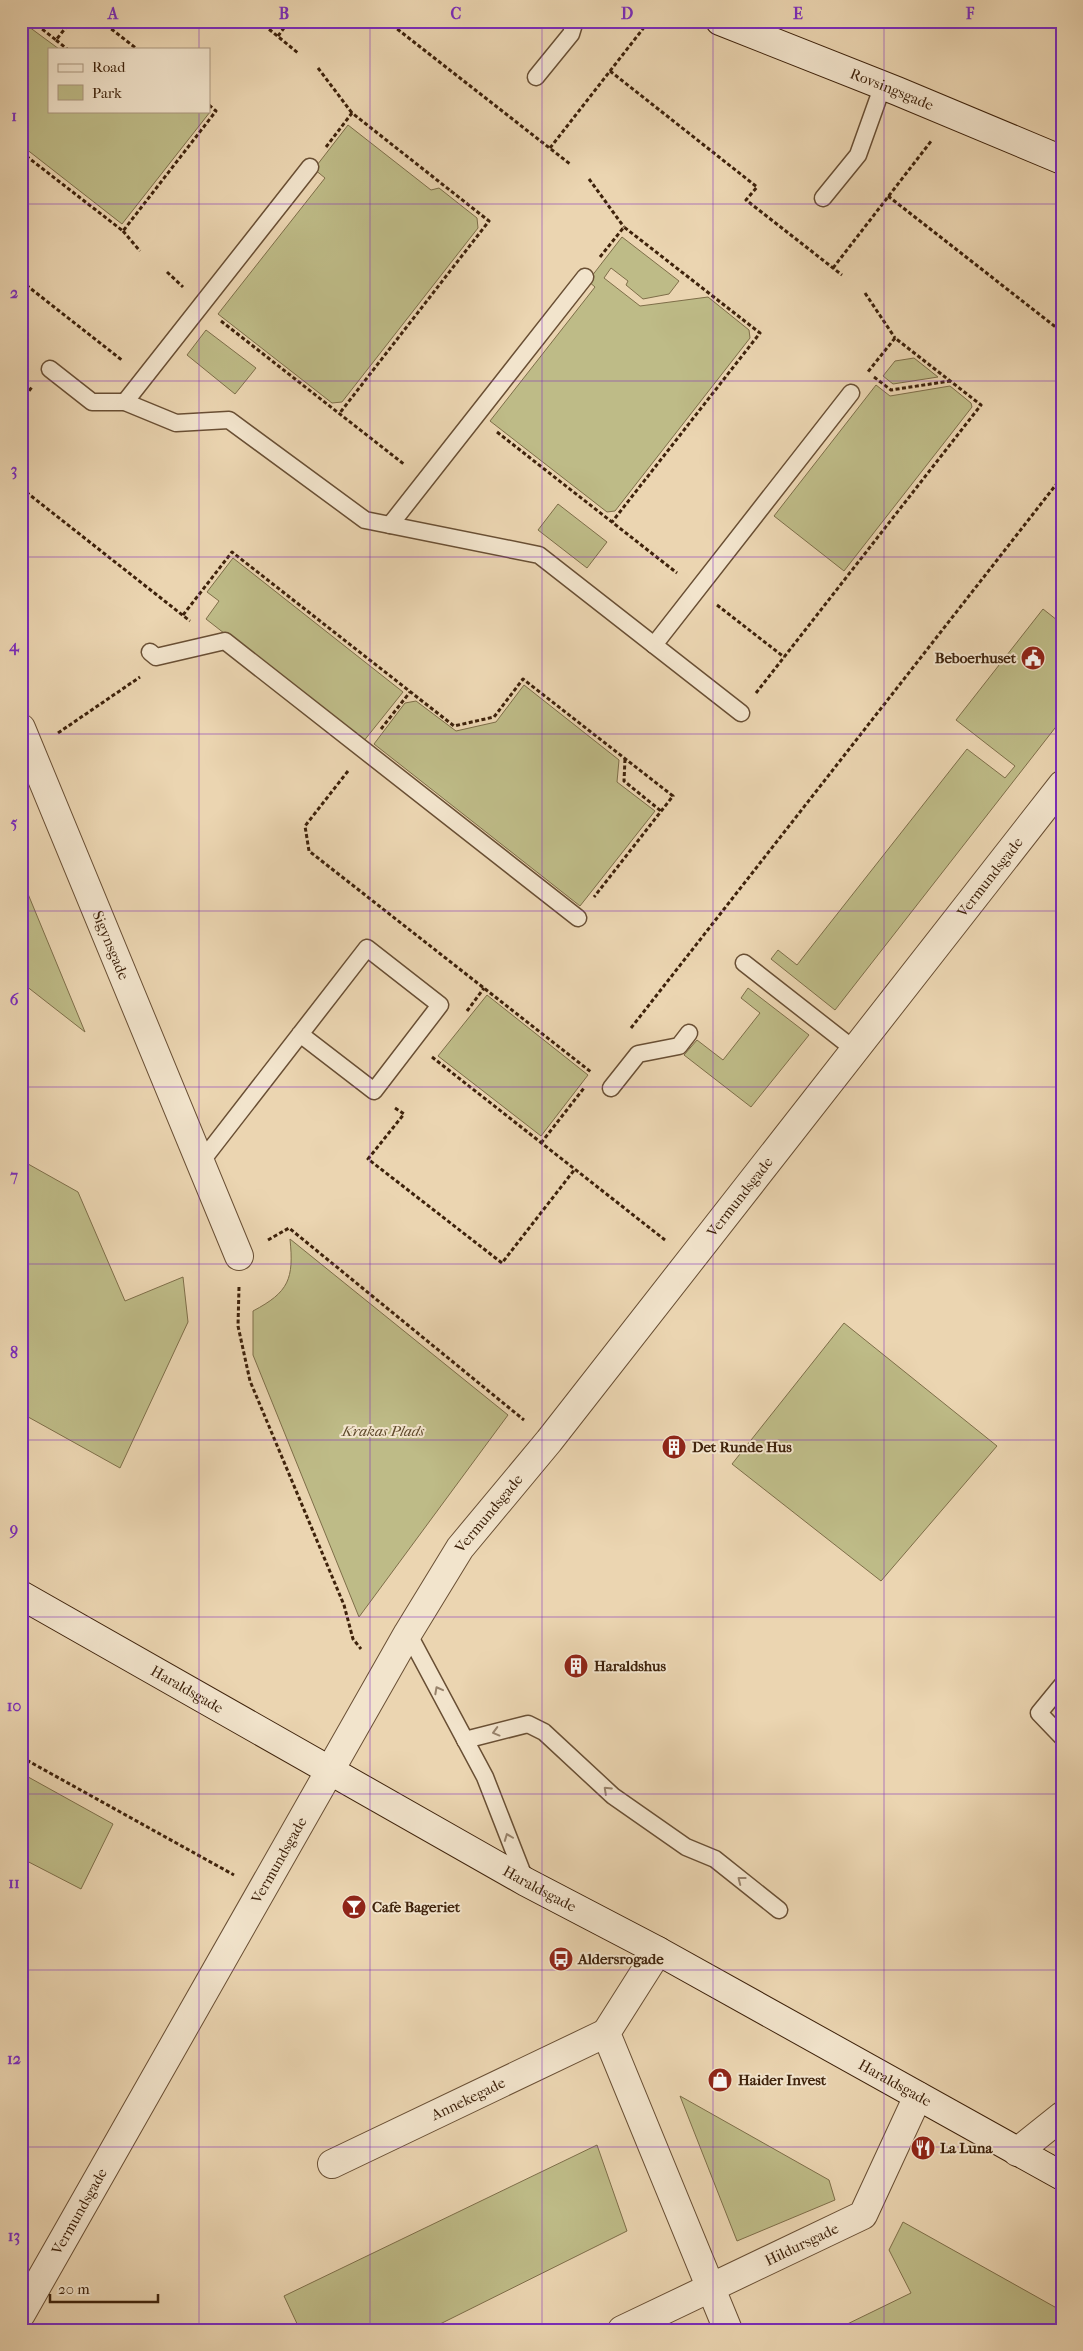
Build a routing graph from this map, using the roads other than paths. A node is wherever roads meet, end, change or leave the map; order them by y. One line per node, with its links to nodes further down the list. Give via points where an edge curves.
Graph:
1 (575, 21): 3 (lane, via 571,34)
2 (720, 21): 4 (street, Rovsingsgade)
3 (536, 77)
4 (882, 85): 5 (street, Rovsingsgade); 7 (lane, via 858,155)
5 (1062, 160)
6 (310, 167): 11 (lane)
7 (823, 198)
8 (585, 277): 12 (lane)
9 (50, 369): 11 (lane, via 92,402)
10 (851, 393): 13 (lane)
11 (125, 402): 12 (lane, via 176,423 229,420 365,520)
12 (390, 526): 13 (lane, via 539,555)
13 (654, 645): 15 (lane)
14 (150, 652): 18 (lane, via 156,656 225,640)
15 (741, 713)
16 (26, 740): 24 (street, Sigynsgade)
17 (1062, 785): 22 (street, Vermundsgade)
18 (578, 918)
19 (744, 963): 22 (lane)
20 (689, 1033): 23 (lane, via 679,1046 638,1054)
21 (300, 1034): 21 (lane, via 374,1091 440,1005 367,948); 24 (lane)
22 (855, 1050): 27 (street, Vermundsgade, via 549,1441 460,1548)
23 (611, 1088)
24 (201, 1162): 25 (street, Sigynsgade)
25 (240, 1256)
26 (21, 1595): 31 (street, Haraldsgade)
27 (408, 1633): 30 (lane, one-way to 27); 31 (street, Vermundsgade)
28 (1062, 1685): 29 (lane, via 1039,1713)
29 (1062, 1737)
30 (465, 1740): 32 (lane, one-way to 30, via 485,1777); 33 (lane, one-way to 30, via 715,1860 686,1847 613,1796 544,1732 528,1724)
31 (332, 1770): 32 (street, Haraldsgade); 42 (street, Vermundsgade)
32 (526, 1882): 34 (street, Haraldsgade)
33 (780, 1910)
34 (658, 1951): 35 (street); 36 (street, Haraldsgade)
35 (606, 2033): 39 (street, Annekegade); 41 (street)
36 (918, 2096): 38 (street, Haraldsgade); 41 (street, Hildursgade, via 863,2215)
37 (1062, 2116): 38 (street)
38 (1017, 2152): 40 (street, Haraldsgade)
39 (332, 2164)
40 (1062, 2176)
41 (710, 2286): 43 (street, Hildursgade); 44 (street)
42 (21, 2314)
43 (622, 2330)
44 (728, 2330)

